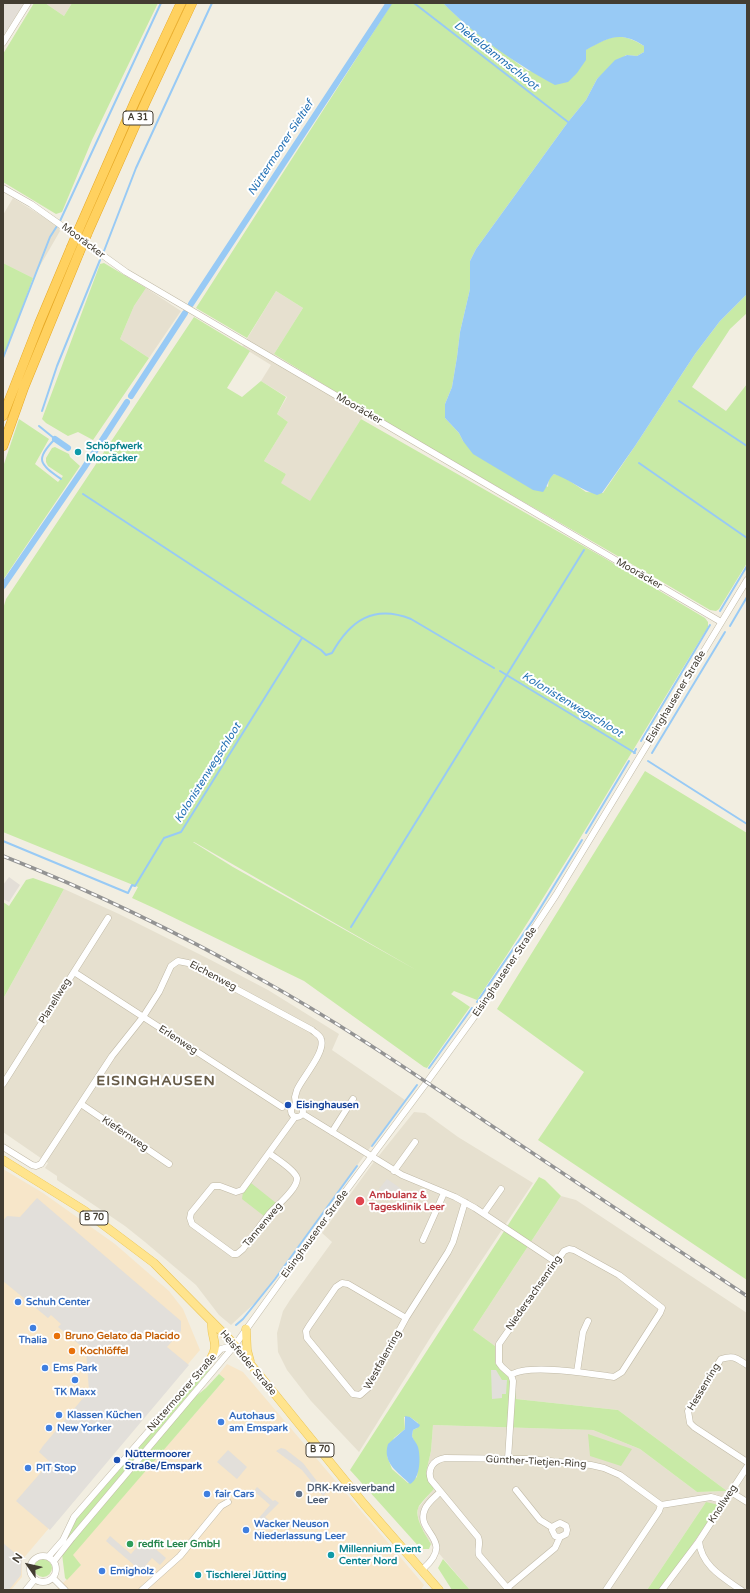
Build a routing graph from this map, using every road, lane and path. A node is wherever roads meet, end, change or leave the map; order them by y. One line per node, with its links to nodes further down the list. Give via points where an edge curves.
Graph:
1 (28, 3): 4 (street)
2 (181, 3): 6 (highway, A 31, bridge, via 79,229)
3 (192, 3): 7 (highway, A 31, bridge, via 87,234)
4 (3, 43)
5 (3, 188): 9 (street, Mooräcker, via 31,204 126,272)
6 (3, 416)
7 (3, 446)
8 (747, 580): 9 (street, Eisinghausener Straße)
9 (721, 622): 24 (street, Eisinghausener Straße, via 516,957 428,1082)
10 (108, 918): 11 (street, Planellweg)
11 (74, 972): 12 (street, Erlenweg); 13 (street, Planellweg)
12 (143, 1017): 15 (street, Eichenweg, via 112,1056); 16 (street, Eichenweg, via 159,992 169,968 182,960 312,1030 321,1037 322,1047 298,1088); 17 (street, Erlenweg)
13 (3, 1084)
14 (353, 1099): 20 (street)
15 (80, 1104): 22 (street, Eichenweg, via 41,1164 32,1165); 26 (street, Kiefernweg)
16 (296, 1105): 18 (street, via 302,1107); 19 (street, via 292,1106 291,1110)
17 (282, 1107)
18 (303, 1114): 19 (street); 20 (street)
19 (295, 1117): 23 (street, Tannenweg)
20 (332, 1132): 24 (street)
21 (415, 1142): 27 (street)
22 (3, 1147)
23 (269, 1153): 23 (street, Tannenweg, via 242,1190 236,1192 213,1186 191,1213 190,1218 194,1225 233,1254 243,1249 296,1183 294,1173)
24 (371, 1157): 27 (street); 37 (street, Eisinghausener Straße)
25 (3, 1160): 36 (main road, Heisfelder Straße / B 70, via 65,1198 154,1263)
26 (169, 1164)
27 (394, 1171): 29 (street)
28 (501, 1189): 31 (street)
29 (444, 1193): 30 (street); 32 (street)
30 (465, 1202): 31 (street); 34 (street, Westfalenring, via 451,1247)
31 (484, 1214): 33 (street)
32 (423, 1240)
33 (556, 1262): 42 (street, Niedersachsenring, via 566,1250 578,1251 619,1275 662,1308 618,1376); 43 (street, Niedersachsenring, via 499,1344 499,1363)
34 (406, 1318): 34 (street, Westfalenring, via 368,1388 360,1395 350,1392 306,1336 308,1326 336,1287 342,1283 348,1284)
35 (588, 1321): 42 (street, via 583,1332)
36 (212, 1322): 38 (main road, Heisfelder Straße / B 70); 39 (main road, via 215,1347)
37 (246, 1329): 38 (street, Eisinghausener Straße); 40 (main road, B 70)
38 (235, 1345): 39 (street, Nüttermoorer Straße, via 221,1349); 40 (main road, Heisfelder Straße / B 70); 58 (street, Nüttermoorer Straße)
39 (208, 1363): 57 (street, Nüttermoorer Straße, via 74,1517 63,1540)
40 (250, 1364): 59 (main road, Heisfelder Straße / B 70, via 364,1504)
41 (747, 1365): 45 (street, Hessenring, via 730,1356 721,1359 688,1411 690,1423 694,1427)
42 (578, 1372): 43 (street, Niedersachsenring, via 527,1370)
43 (511, 1375): 44 (street, via 513,1381)
44 (508, 1459): 48 (street, Günther-Tietjen-Ring, via 437,1460 430,1468 429,1474); 53 (street, Günther-Tietjen-Ring, via 583,1463 604,1468 620,1475)
45 (747, 1462)
46 (747, 1467): 49 (street, Knollweg)
47 (516, 1490): 54 (street, via 540,1520)
48 (440, 1492): 59 (street, via 426,1506 424,1513 424,1520 437,1551); 62 (street, Günther-Tietjen-Ring, via 478,1537 479,1555)
49 (731, 1492): 50 (street, Knollweg); 52 (street)
50 (725, 1501): 53 (street, via 711,1497); 56 (street, Knollweg)
51 (228, 1502): 65 (street, via 221,1506 180,1556)
52 (747, 1502)
53 (662, 1505): 67 (street)
54 (553, 1528): 55 (street, via 555,1536); 55 (street, via 557,1523 566,1526 567,1532)
55 (560, 1537): 62 (street, via 555,1548)
56 (699, 1540): 68 (street, Knollweg); 69 (street, via 703,1557 710,1567)
57 (49, 1556): 58 (street); 61 (street, via 39,1556 33,1560 31,1573)
58 (54, 1561): 60 (street, via 56,1571)
59 (422, 1569): 66 (main road, Heisfelder Straße / B 70)
60 (53, 1578): 61 (street, via 43,1582); 64 (street)
61 (35, 1579): 63 (street)
62 (508, 1589)
63 (26, 1590)
64 (65, 1590)
65 (142, 1590)
66 (439, 1590)
67 (606, 1590)
68 (662, 1590)
69 (741, 1590)

